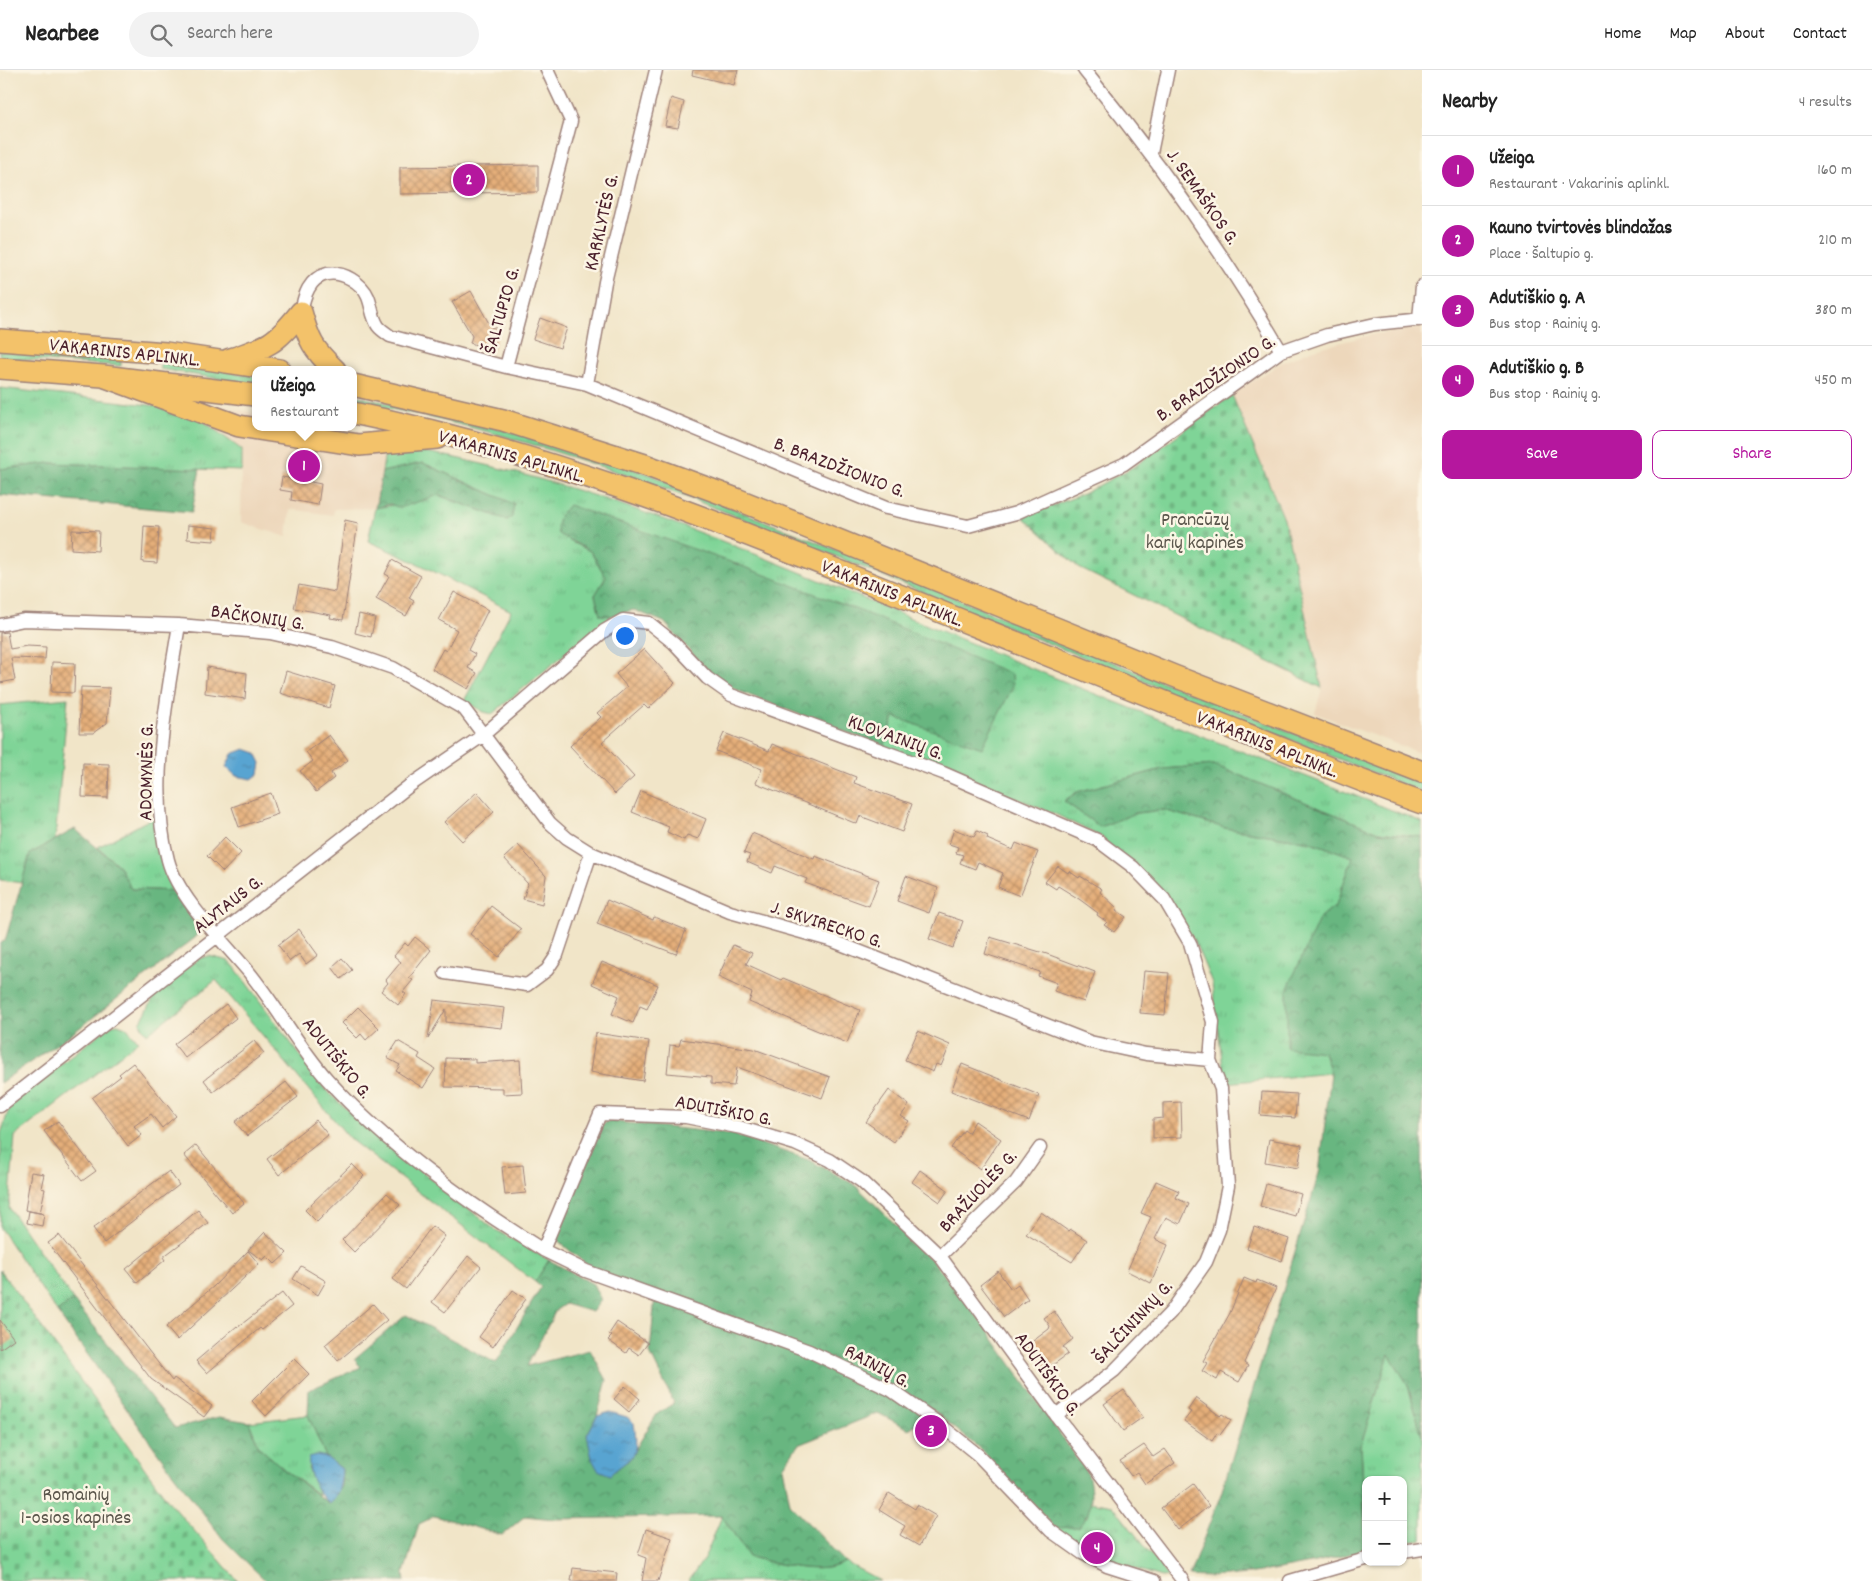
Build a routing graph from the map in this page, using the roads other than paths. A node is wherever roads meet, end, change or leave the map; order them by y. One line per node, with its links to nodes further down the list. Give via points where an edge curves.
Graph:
1 (547, 70): 14 (street, ŠALTUPIO G., via 571,121)
2 (656, 70): 17 (street, KARKLYTĖS G., via 605,282)
3 (1084, 70): 5 (street, J. SEMAŠKOS G.)
4 (1168, 70): 5 (street)
5 (1151, 153): 10 (street, J. SEMAŠKOS G., via 1237,276)
6 (1422, 286): 8 (street)
7 (300, 312): 11 (highway, via 279,338 262,348); 13 (highway, via 308,340); 14 (street, ŠALTUPIO G., via 310,284 321,275 333,272 359,285 368,296 380,328 390,336)
8 (1420, 320): 10 (street, B. BRAZDŽIONIO G., via 1375,324 1327,335)
9 (0, 340): 11 (highway, VAKARINIS APLINKL., via 166,353)
10 (1281, 351): 17 (street, B. BRAZDŽIONIO G., via 1124,464 1016,513 968,526 886,508)
11 (224, 361): 12 (highway, VAKARINIS APLINKL.)
12 (255, 366)
13 (331, 366)
14 (506, 367): 17 (street, B. BRAZDŽIONIO G.)
15 (0, 368): 16 (highway, VAKARINIS APLINKL.)
16 (103, 376): 19 (highway, VAKARINIS APLINKL.); 21 (highway)
17 (587, 384)
18 (357, 385): 27 (highway, VAKARINIS APLINKL., via 503,420 645,465)
19 (252, 395)
20 (357, 414): 23 (highway, VAKARINIS APLINKL.)
21 (252, 428)
22 (271, 431): 23 (highway, via 359,445)
23 (450, 436): 28 (highway, VAKARINIS APLINKL., via 605,482 728,526)
24 (0, 625): 25 (street, BAČKONIŲ G., via 24,620)
25 (179, 625): 26 (street, BAČKONIŲ G., via 270,633 332,647 392,668 464,709); 30 (street, ADOMYNĖS G., via 165,706 160,803 163,838 172,874)
26 (482, 736): 29 (street, J. SKVIRECKO G., via 550,822 567,838); 30 (street, ALYTAUS G., via 409,786); 32 (street, KLOVAINIŲ G., via 604,631 623,620 649,623 674,643 707,678 731,695 944,773 1020,805 1097,840 1133,867 1164,899 1190,943 1213,1022)
27 (1422, 772)
28 (1422, 803)
29 (591, 853): 31 (street, via 557,956 547,970 527,984); 32 (street, J. SKVIRECKO G., via 730,912 833,941 1090,1042 1146,1054)
30 (217, 935): 33 (street, ALYTAUS G.); 35 (street, ADUTIŠKIO G., via 250,973 326,1078 358,1112 498,1222)
31 (446, 973)
32 (1210, 1060): 37 (street, ŠALČININKŲ G., via 1221,1089 1228,1186 1219,1230 1206,1262 1172,1312 1114,1371)
33 (0, 1106)
34 (1040, 1148): 36 (street, BRAŽUOLĖS G., via 1016,1182)
35 (544, 1250): 36 (street, ADUTIŠKIO G., via 600,1114 686,1117 742,1128 795,1144 830,1160 861,1180); 41 (street, RAINIŲ G., via 586,1271 809,1351 891,1390 978,1455 1051,1531 1107,1566)
36 (940, 1256): 37 (street, ADUTIŠKIO G.)
37 (1056, 1415): 42 (street, ADUTIŠKIO G.)
38 (1422, 1549): 39 (street)
39 (1407, 1551)
40 (1362, 1560): 43 (street)
41 (1154, 1581)
42 (1183, 1581)
43 (1290, 1581)

